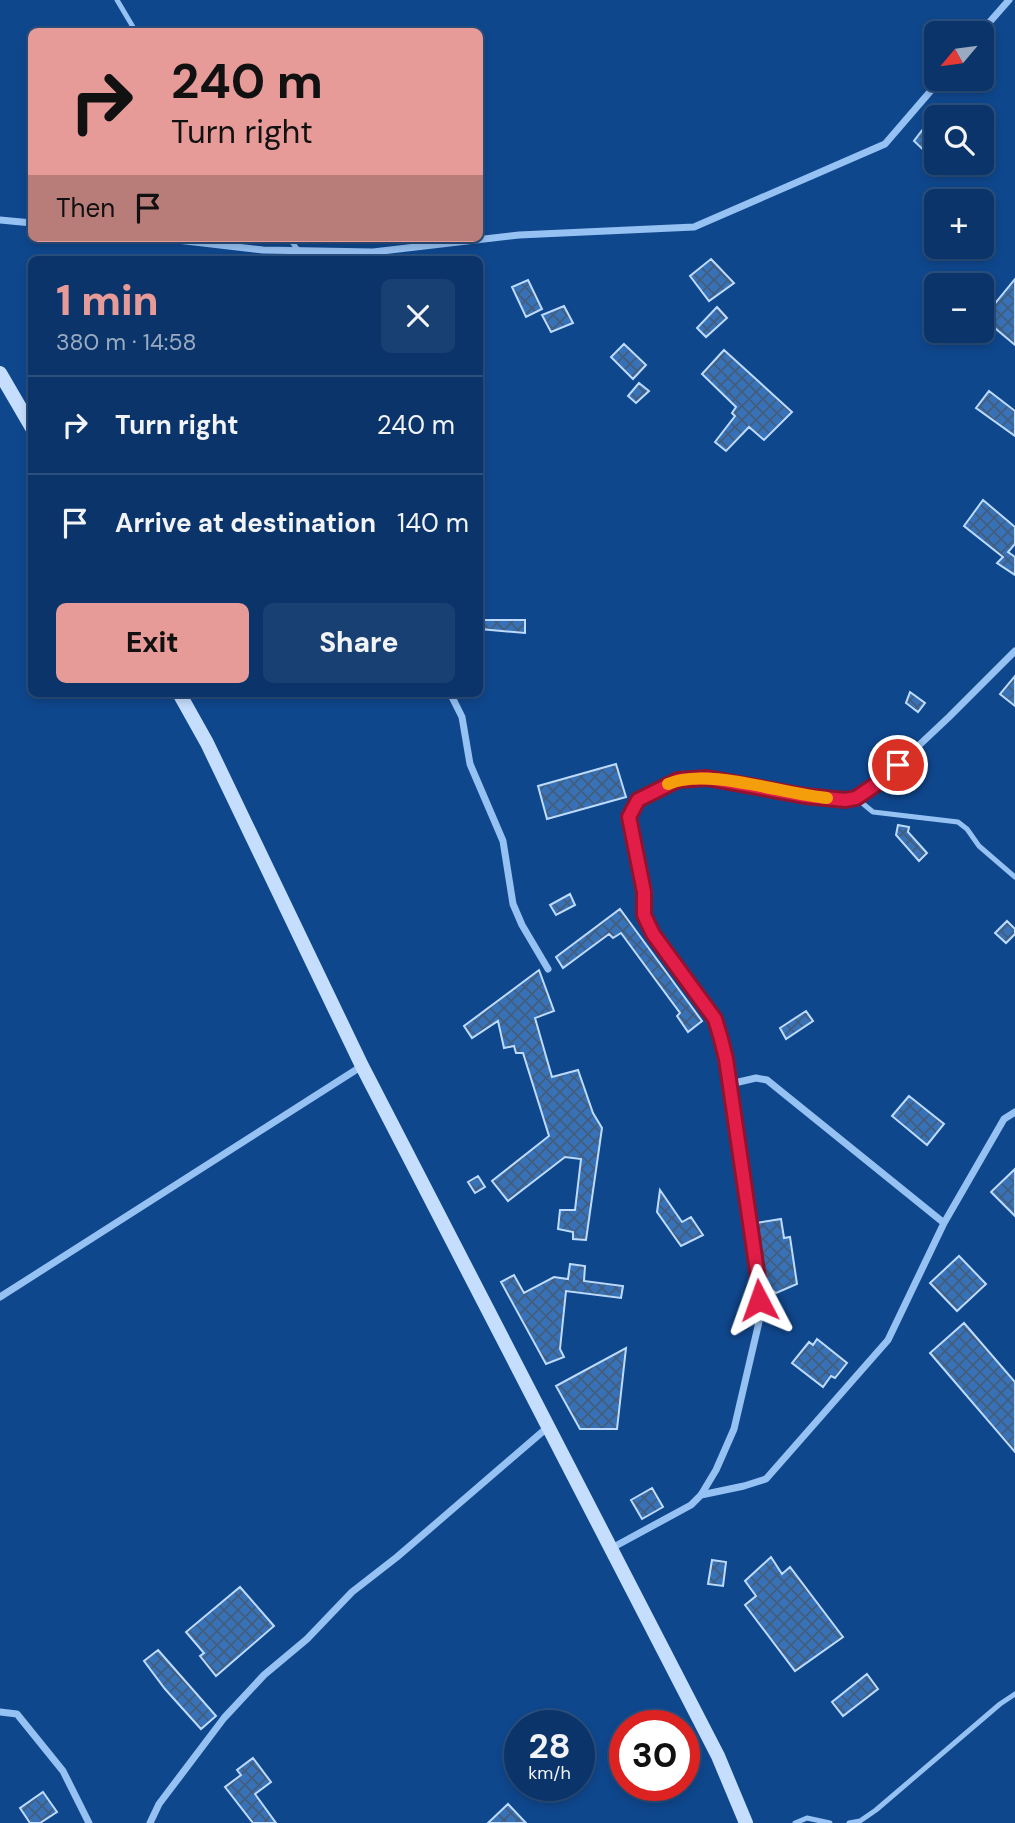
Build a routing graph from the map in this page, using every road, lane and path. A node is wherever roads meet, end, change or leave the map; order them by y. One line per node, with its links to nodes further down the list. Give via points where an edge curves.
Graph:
1 (117, 0): 4 (lane)
2 (1009, 0): 3 (street)
3 (991, 21)
4 (134, 28)
5 (931, 91): 8 (street, via 885,144 694,227)
6 (0, 220): 7 (street)
7 (28, 223)
8 (483, 239)
9 (194, 242): 12 (street)
10 (292, 242): 12 (lane)
11 (466, 242): 13 (street)
12 (298, 250): 13 (street)
13 (373, 256)
14 (0, 373): 15 (main road)
15 (28, 421)
16 (1015, 651): 19 (street, via 881,781)
17 (181, 697): 22 (main road)
18 (452, 697): 21 (street, via 462,717 470,764 503,841 513,904)
19 (856, 798): 20 (lane, via 873,812 958,822); 23 (street, via 805,796 707,778 688,779 638,800 629,817 644,915 715,1019)
20 (1015, 877)
21 (548, 969)
22 (362, 1066): 26 (street); 27 (main road)
23 (730, 1084): 25 (street, via 767,1080); 28 (street, via 758,1278 759,1322 734,1429)
24 (1015, 1112): 25 (street, via 1004,1119)
25 (944, 1223): 28 (street, via 888,1340 766,1479)
26 (0, 1297)
27 (548, 1427): 29 (main road); 33 (street, via 352,1592 264,1675 224,1718 159,1804)
28 (701, 1495): 29 (street)
29 (610, 1549): 34 (main road, via 718,1756)
30 (1015, 1694): 37 (lane, via 876,1810)
31 (0, 1712): 32 (street, via 17,1714 63,1771)
32 (89, 1823)
33 (150, 1823)
34 (746, 1823)
35 (795, 1823): 36 (lane, via 807,1818)
36 (830, 1823)
37 (849, 1823)

